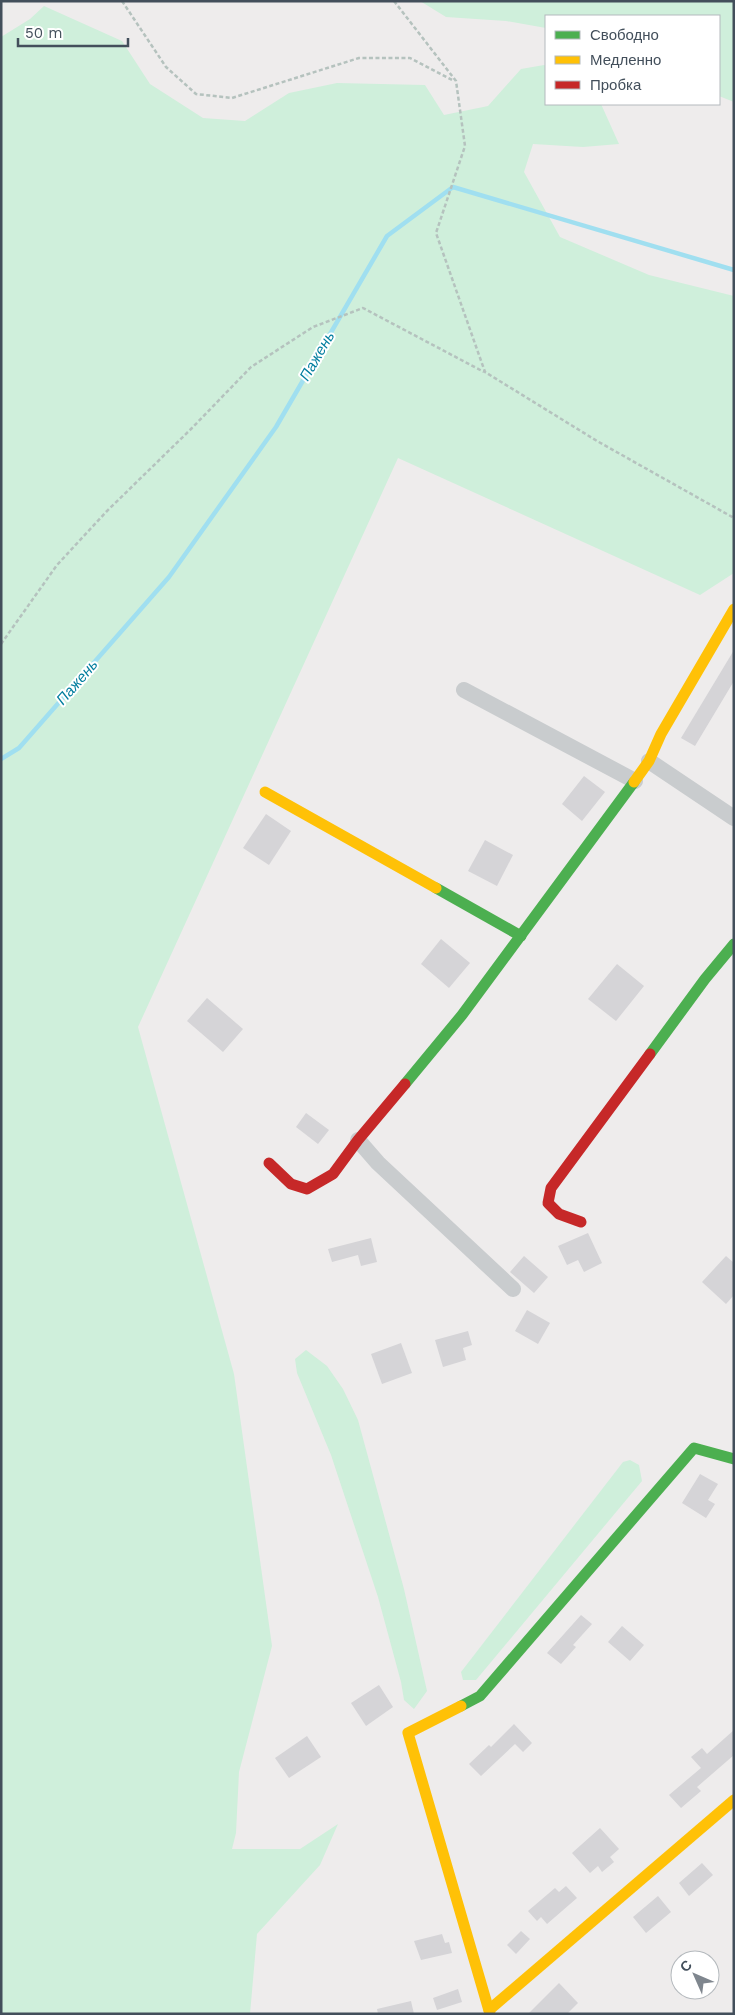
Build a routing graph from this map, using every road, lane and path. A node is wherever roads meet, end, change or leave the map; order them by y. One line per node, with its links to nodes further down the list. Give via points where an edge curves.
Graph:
1 (122, 1): 3 (path, via 166,67 196,94 232,98 359,58 410,58)
2 (394, 1): 3 (path)
3 (456, 81): 4 (path, via 465,146 436,233)
4 (486, 372): 5 (path, via 597,441); 7 (path, via 363,308 313,327 251,367 106,512 57,565)
5 (734, 518)
6 (734, 609): 9 (street, via 661,734)
7 (1, 644)
8 (464, 690): 10 (street)
9 (650, 761): 10 (street); 12 (street)
10 (635, 780): 13 (street)
11 (265, 792): 13 (street)
12 (734, 818)
13 (521, 936): 15 (street, via 462,1015)
14 (734, 944): 17 (street, via 551,1188 548,1203 559,1214)
15 (358, 1140): 16 (street, via 333,1174 307,1189 291,1184); 18 (street, via 378,1163)
16 (269, 1163)
17 (581, 1222)
18 (513, 1289)
19 (734, 1459): 21 (street, via 694,1448 480,1696 408,1733)
20 (734, 1800): 21 (street)
21 (490, 2012)

